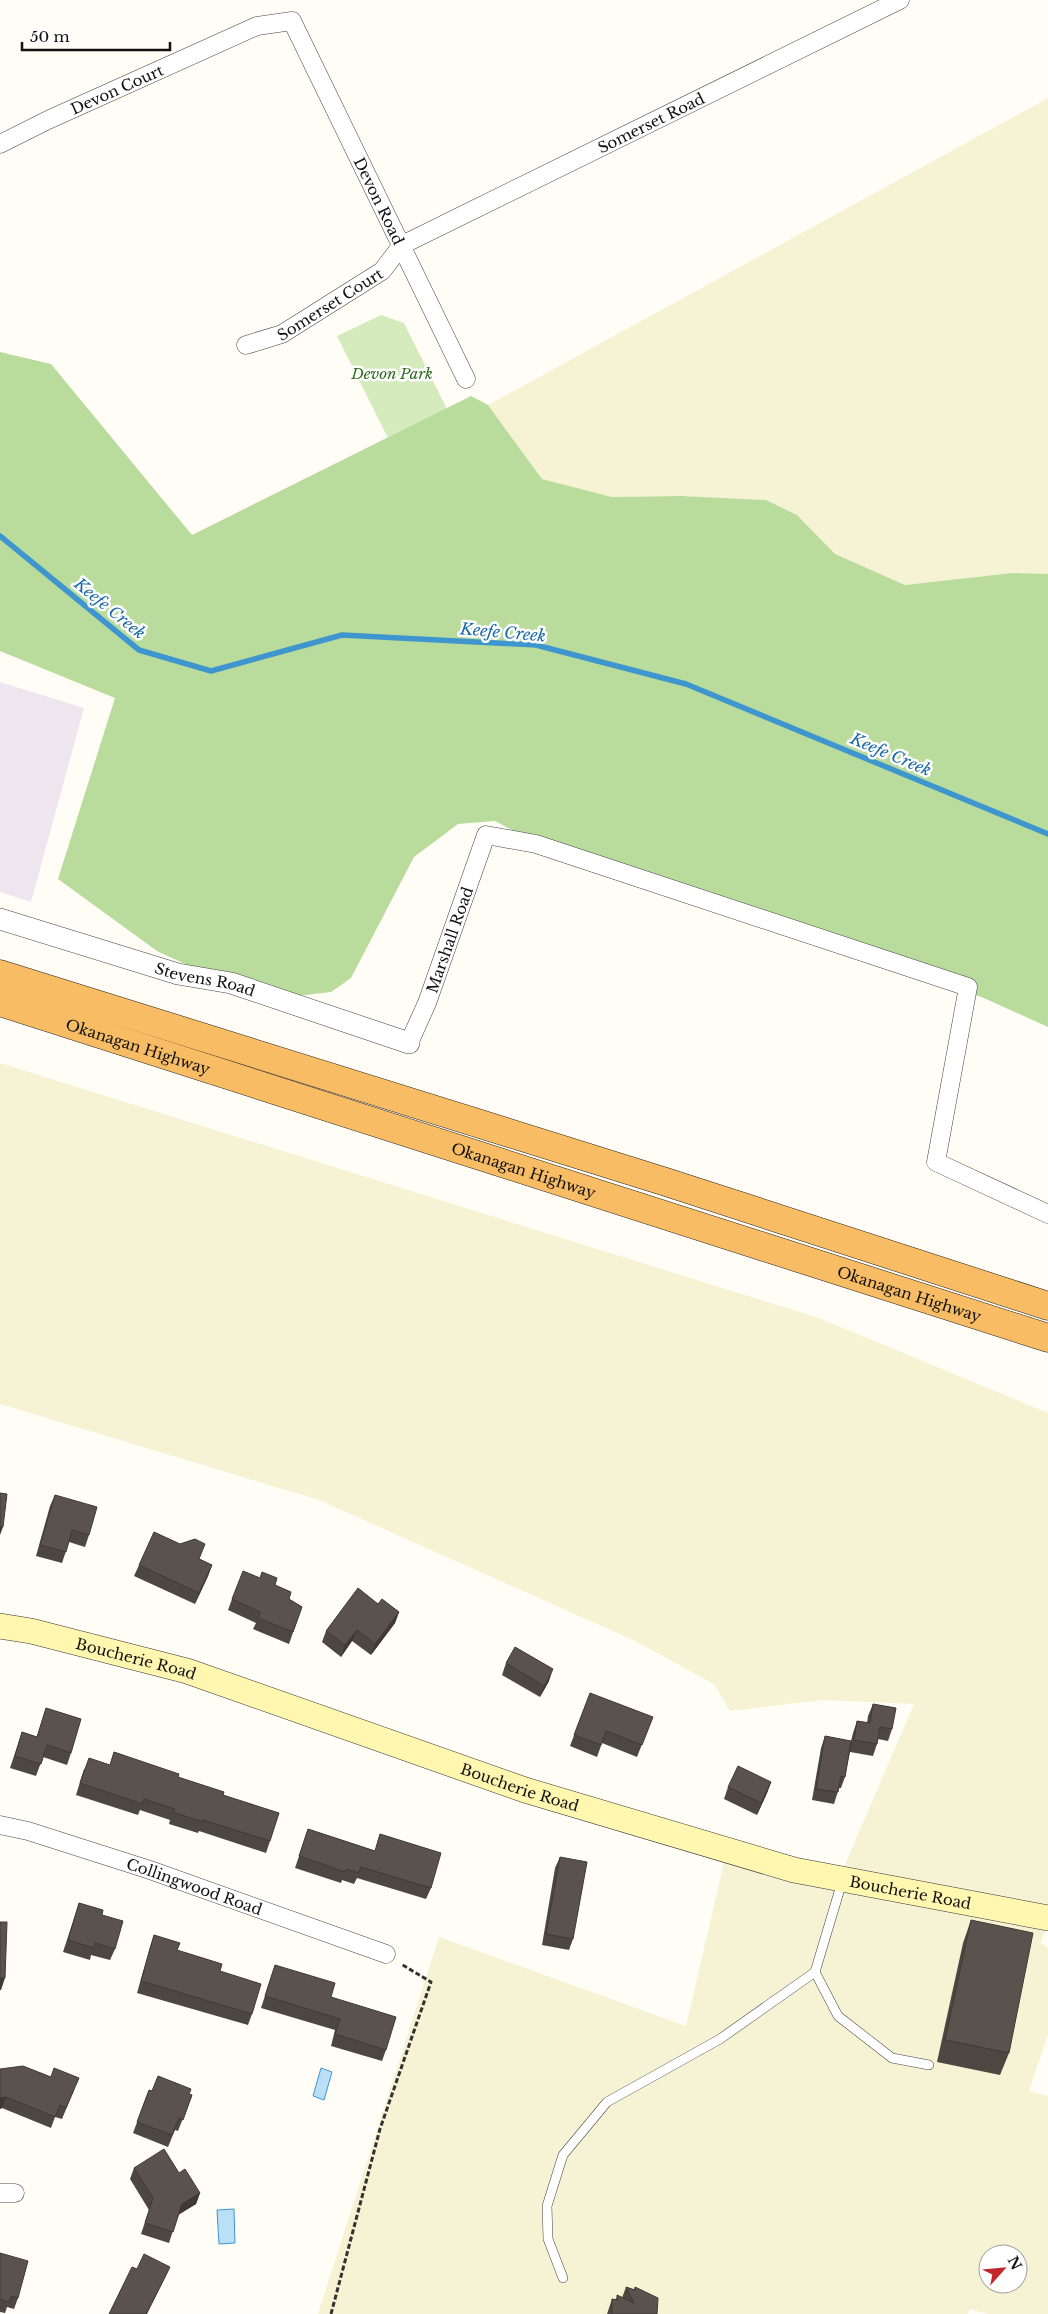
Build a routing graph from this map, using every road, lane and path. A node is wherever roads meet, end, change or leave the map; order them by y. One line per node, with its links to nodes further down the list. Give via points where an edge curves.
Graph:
1 (900, 0): 4 (street, Somerset Road)
2 (292, 21): 3 (street, Devon Court, via 257,26); 4 (street, Devon Road)
3 (0, 144)
4 (402, 245): 5 (street, Somerset Court, via 382,271 282,334); 6 (street, Devon Road)
5 (246, 345)
6 (466, 379)
7 (0, 919): 10 (street, Stevens Road, via 178,974 231,983)
8 (0, 974): 12 (highway, Okanagan Highway, via 666,1182)
9 (0, 1002): 13 (highway, Okanagan Highway)
10 (410, 1042): 11 (street, Marshall Road, via 427,1003 486,835 536,844 968,987 936,1162)
11 (1048, 1214)
12 (1048, 1306)
13 (1048, 1338)
14 (0, 1626): 16 (main road, Boucherie Road, via 31,1631 187,1672 524,1790 794,1870)
15 (0, 1826): 18 (street, Collingwood Road, via 28,1831 150,1870)
16 (843, 1879): 17 (main road, Boucherie Road); 19 (lane)
17 (1048, 1918)
18 (386, 1954): 22 (path, via 431,1982 380,2129)
19 (815, 1972): 20 (lane, via 838,2016 892,2058); 21 (lane, via 720,2039 607,2102 564,2154 547,2206 548,2240)
20 (929, 2065)
21 (564, 2278)
22 (331, 2314)

